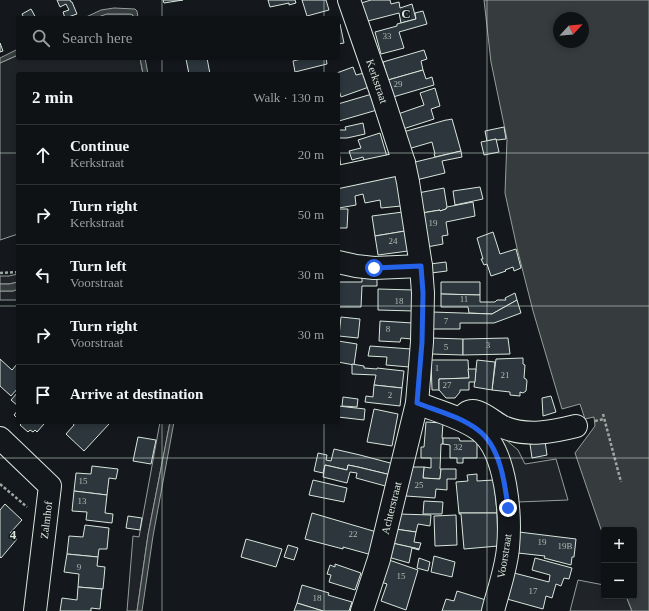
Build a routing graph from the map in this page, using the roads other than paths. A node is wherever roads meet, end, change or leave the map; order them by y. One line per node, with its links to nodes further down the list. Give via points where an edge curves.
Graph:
1 (349, 0): 2 (street, Kerkstraat)
2 (404, 163): 3 (street); 5 (street, Kerkstraat)
3 (340, 177)
4 (340, 262): 5 (street, via 374,268)
5 (421, 266): 6 (street, Kerkstraat, via 422,342)
6 (417, 403): 7 (street, Voorstraat); 11 (street, Achterstraat, via 379,559)
7 (462, 420): 8 (street, via 470,411 478,412 502,426 533,433); 12 (street, Voorstraat, via 479,430 490,442 498,459 506,490 508,549)
8 (585, 424)
9 (3, 447): 10 (street, Zalmhof, via 50,486)
10 (35, 611)
11 (362, 611)
12 (493, 611)

